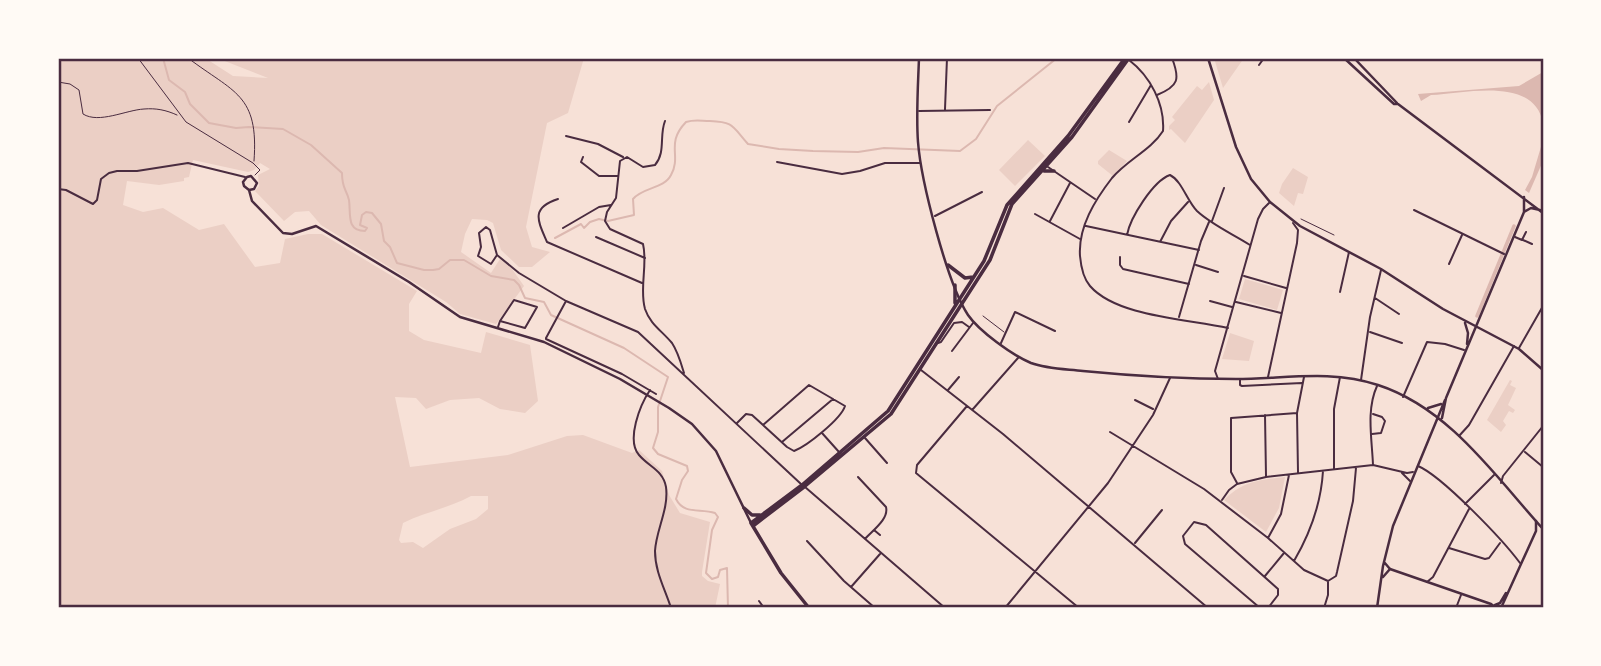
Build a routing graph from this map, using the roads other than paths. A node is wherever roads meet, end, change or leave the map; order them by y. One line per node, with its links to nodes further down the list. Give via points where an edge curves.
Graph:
1 (138, 58): 21 (lane)
2 (188, 58): 30 (lane, via 240,95 249,108 254,127)
3 (919, 58): 20 (main road)
4 (947, 58): 18 (street)
5 (1127, 58): 14 (street); 32 (main road, via 1087,117)
6 (1172, 58): 16 (street, via 1178,77 1170,89)
7 (1208, 58): 47 (main road, via 1236,147 1251,179)
8 (1264, 58): 11 (street)
9 (1344, 58): 15 (main road)
10 (1354, 58): 12 (main road)
11 (1259, 65)
12 (1376, 81): 15 (main road); 17 (main road)
13 (58, 82): 21 (lane, via 79,90 83,114 88,117 148,109)
14 (1152, 85): 16 (street); 23 (street)
15 (1371, 86): 17 (main road)
16 (1156, 95): 45 (street, via 1163,131 1127,161)
17 (1397, 103): 43 (main road)
18 (945, 110): 19 (street); 20 (street)
19 (990, 110)
20 (918, 111): 31 (main road)
21 (180, 115): 30 (lane)
22 (665, 121): 26 (street, via 662,155 655,165 643,167)
23 (1129, 122)
24 (566, 136): 25 (street, via 598,144)
25 (617, 155): 26 (street); 28 (street)
26 (624, 157): 28 (street)
27 (583, 158): 35 (street, via 581,162 599,176)
28 (620, 161): 35 (street)
29 (777, 162): 31 (street, via 842,174 885,163)
30 (253, 163): 37 (lane, via 260,170)
31 (921, 163): 53 (main road)
32 (1046, 165): 33 (main road); 34 (street); 83 (main road, via 1007,205)
33 (1042, 171): 34 (main road); 91 (main road, via 1012,204 990,260)
34 (1054, 172): 38 (street)
35 (618, 176): 48 (street)
36 (247, 177): 37 (main road); 40 (street, via 188,163 108,173 101,179 93,204); 41 (main road, via 243,184)
37 (254, 177): 41 (main road, via 256,185)
38 (1070, 182): 45 (street); 57 (street)
39 (1224, 188): 55 (street)
40 (58, 189)
41 (249, 190): 108 (main road, via 252,201 288,235 316,226 460,317)
42 (982, 192): 53 (street)
43 (1524, 197): 50 (main road); 51 (main road)
44 (558, 199): 84 (street, via 545,203 539,211 537,221 547,242)
45 (1096, 199): 58 (street)
46 (1189, 201): 55 (street); 62 (street, via 1175,178 1167,176 1136,212); 68 (street)
47 (1270, 202): 56 (main road); 70 (street, via 1261,212)
48 (612, 205): 59 (street, via 599,207); 76 (street, via 605,219 610,229 643,244)
49 (1414, 210): 61 (street)
50 (1524, 212): 51 (main road, via 1531,208); 64 (main road)
51 (1542, 212)
52 (1035, 214): 57 (street)
53 (933, 216): 78 (main road)
54 (1301, 219): 63 (lane)
55 (1211, 221): 70 (street); 71 (street)
56 (1292, 221): 72 (main road); 87 (street, via 1298,238)
57 (1049, 222): 66 (street)
58 (1085, 226): 62 (street); 66 (street)
59 (563, 228)
60 (1526, 232): 67 (street)
61 (1462, 234): 73 (street); 77 (street)
62 (1127, 235): 68 (street)
63 (1334, 235)
64 (1514, 236): 67 (street); 73 (main road)
65 (596, 237): 76 (street)
66 (1081, 239): 102 (street, via 1083,273 1094,290 1125,306)
67 (1522, 240): 69 (street)
68 (1160, 242): 71 (street)
69 (1532, 244)
70 (1251, 245): 82 (street)
71 (1199, 250): 79 (street)
72 (1350, 251): 80 (main road); 88 (street)
73 (1504, 253): 107 (main road)
74 (497, 255): 74 (street, via 490,230 482,228 478,257 490,264); 90 (street)
75 (1120, 257): 85 (street, via 1123,269)
76 (646, 258): 84 (street)
77 (1449, 264)
78 (948, 265): 83 (main road, via 965,278); 86 (main road)
79 (1195, 265): 81 (street); 85 (street)
80 (1381, 269): 89 (street); 104 (main road)
81 (1218, 272)
82 (1242, 275): 87 (street); 93 (street)
83 (975, 276): 91 (main road)
84 (643, 284): 124 (street, via 648,317 673,345)
85 (1190, 284): 102 (street)
86 (955, 285): 91 (main road); 101 (main road)
87 (1287, 288): 98 (street)
88 (1340, 292)
89 (1375, 298): 99 (street); 111 (street)
90 (566, 300): 113 (street); 124 (street, via 638,332)
91 (961, 300): 95 (main road); 97 (main road)
92 (1210, 301): 96 (street)
93 (1235, 302): 96 (street); 98 (street)
94 (1543, 306): 119 (street)
95 (956, 308): 97 (main road); 101 (main road); 114 (main road)
96 (1233, 308): 109 (street)
97 (966, 312): 105 (main road)
98 (1281, 313): 129 (street)
99 (1399, 314)
100 (983, 316): 112 (lane)
101 (948, 317): 122 (main road)
102 (1179, 318): 109 (street)
103 (500, 321): 103 (street, via 513,300 537,307 524,328); 108 (street)
104 (1464, 321): 107 (main road); 118 (main road)
105 (974, 322): 106 (street); 116 (main road)
106 (969, 327): 114 (street, via 954,323 941,342); 120 (street)
107 (1476, 327): 117 (main road); 118 (main road)
108 (498, 328): 113 (main road)
109 (1228, 328): 130 (street, via 1215,371)
110 (1055, 331): 112 (street, via 1015,312)
111 (1368, 331): 115 (street); 132 (street)
112 (1006, 333): 116 (street)
113 (545, 341): 135 (street); 137 (main road)
114 (936, 342): 122 (main road)
115 (1402, 343)
116 (1001, 344): 121 (main road)
117 (1514, 346): 119 (main road); 162 (street)
118 (1466, 349): 139 (street, via 1431,341 1425,344); 141 (main road)
119 (1518, 349): 123 (main road)
120 (952, 351)
121 (1019, 357): 128 (main road, via 1041,366); 146 (street)
122 (918, 368): 136 (street); 161 (main road, via 891,414); 166 (main road, via 888,411)
123 (1543, 370)
124 (685, 374): 155 (street)
125 (1305, 376): 126 (main road); 129 (main road); 133 (street)
126 (1340, 376): 132 (main road); 172 (street, via 1334,411)
127 (959, 377): 136 (street)
128 (1170, 378): 130 (main road); 147 (street)
129 (1268, 378): 131 (main road)
130 (1218, 379): 131 (main road)
131 (1240, 379): 133 (street, via 1241,386)
132 (1362, 380): 134 (main road)
133 (1303, 383): 148 (street)
134 (1377, 385): 139 (main road); 151 (street)
135 (650, 390): 137 (street); 138 (street)
136 (948, 391): 144 (street)
137 (647, 394): 187 (main road, via 692,424 716,451); 224 (street, via 633,433 636,452 665,483 655,551)
138 (656, 394)
139 (1403, 397): 145 (main road)
140 (834, 398): 156 (street, via 806,386); 158 (street, via 845,409); 163 (street)
141 (1446, 398): 143 (main road); 154 (main road)
142 (1135, 400): 147 (street)
143 (1443, 403): 145 (main road); 152 (main road)
144 (967, 406): 146 (street); 213 (street, via 916,471)
145 (1424, 408): 152 (main road)
146 (972, 410): 188 (street)
147 (1155, 410): 164 (street)
148 (1297, 413): 150 (street); 176 (street)
149 (1259, 415): 150 (street); 153 (street); 183 (street, via 1230,420 1231,472)
150 (1265, 415): 153 (street)
151 (1372, 415): 160 (street); 160 (street, via 1385,421 1381,433)
152 (1437, 416): 154 (main road); 169 (main road)
153 (1265, 420): 180 (street)
154 (1443, 421): 162 (main road)
155 (737, 424): 156 (street, via 750,414); 184 (street)
156 (763, 425): 163 (street)
157 (1543, 426): 165 (street)
158 (821, 432): 163 (street, via 798,451); 166 (street)
159 (1110, 432): 164 (street)
160 (1372, 434): 168 (street)
161 (864, 437): 166 (main road); 167 (street)
162 (1459, 437): 178 (main road)
163 (782, 442)
164 (1133, 445): 185 (street); 188 (street)
165 (1524, 451): 170 (street); 182 (street)
166 (841, 454): 184 (main road)
167 (887, 463)
168 (1373, 466): 171 (street); 174 (street)
169 (1417, 466): 175 (main road); 186 (street)
170 (1543, 466)
171 (1356, 467): 172 (street); 216 (street, via 1337,572)
172 (1334, 469): 173 (street)
173 (1323, 470): 176 (street); 209 (street, via 1313,522)
174 (1401, 471): 175 (street); 181 (street)
175 (1414, 471): 181 (main road)
176 (1298, 473): 177 (street)
177 (1290, 474): 180 (street); 199 (street, via 1282,514)
178 (1494, 475): 182 (main road); 186 (street)
179 (858, 477): 195 (street, via 887,509)
180 (1266, 477): 183 (street)
181 (1410, 482): 210 (main road)
182 (1501, 483): 193 (main road)
183 (1237, 484): 185 (street)
184 (803, 486): 191 (main road); 192 (main road); 200 (street)
185 (1221, 501): 199 (street)
186 (1465, 505): 189 (street)
187 (744, 508): 191 (main road, via 755,516); 194 (main road)
188 (1089, 508): 204 (street); 213 (street)
189 (1469, 509): 202 (street); 203 (street)
190 (1163, 510): 204 (street)
191 (765, 513): 194 (main road)
192 (762, 519): 194 (main road); 198 (main road)
193 (1536, 521): 196 (main road); 211 (main road, via 1536,531)
194 (751, 525): 198 (main road)
195 (873, 529): 197 (street); 200 (street)
196 (1543, 529)
197 (880, 535)
198 (758, 536): 226 (main road)
199 (1268, 538): 207 (street)
200 (864, 540): 208 (street)
201 (807, 541): 218 (street)
202 (1452, 541): 205 (street); 206 (street)
203 (1501, 542): 206 (street, via 1487,559); 211 (street)
204 (1134, 544): 223 (street)
205 (1448, 548): 206 (street); 217 (street)
206 (1457, 549)
207 (1284, 553): 209 (street); 214 (street)
208 (880, 554): 218 (street); 228 (street)
209 (1293, 562): 216 (street)
210 (1384, 562): 212 (main road); 215 (main road)
211 (1520, 563): 219 (main road)
212 (1390, 569): 215 (main road); 217 (main road)
213 (1035, 573): 229 (street); 230 (street)
214 (1264, 576): 233 (street, via 1201,522 1194,522 1183,536 1185,544); 234 (street, via 1279,593)
215 (1383, 577): 236 (main road)
216 (1328, 581): 235 (street)
217 (1426, 582): 220 (main road)
218 (850, 587): 227 (street)
219 (1506, 593): 222 (main road, via 1500,603); 238 (main road)
220 (1461, 595): 222 (main road); 237 (street)
221 (759, 601): 225 (street)
222 (1491, 604): 238 (main road)
223 (1204, 605): 231 (street); 232 (street)
224 (671, 608)
225 (764, 608)
226 (809, 608)
227 (875, 608)
228 (945, 608)
229 (1005, 608)
230 (1079, 608)
231 (1201, 608)
232 (1208, 608)
233 (1260, 608)
234 (1268, 608)
235 (1324, 608)
236 (1377, 608)
237 (1456, 608)
238 (1499, 608)

